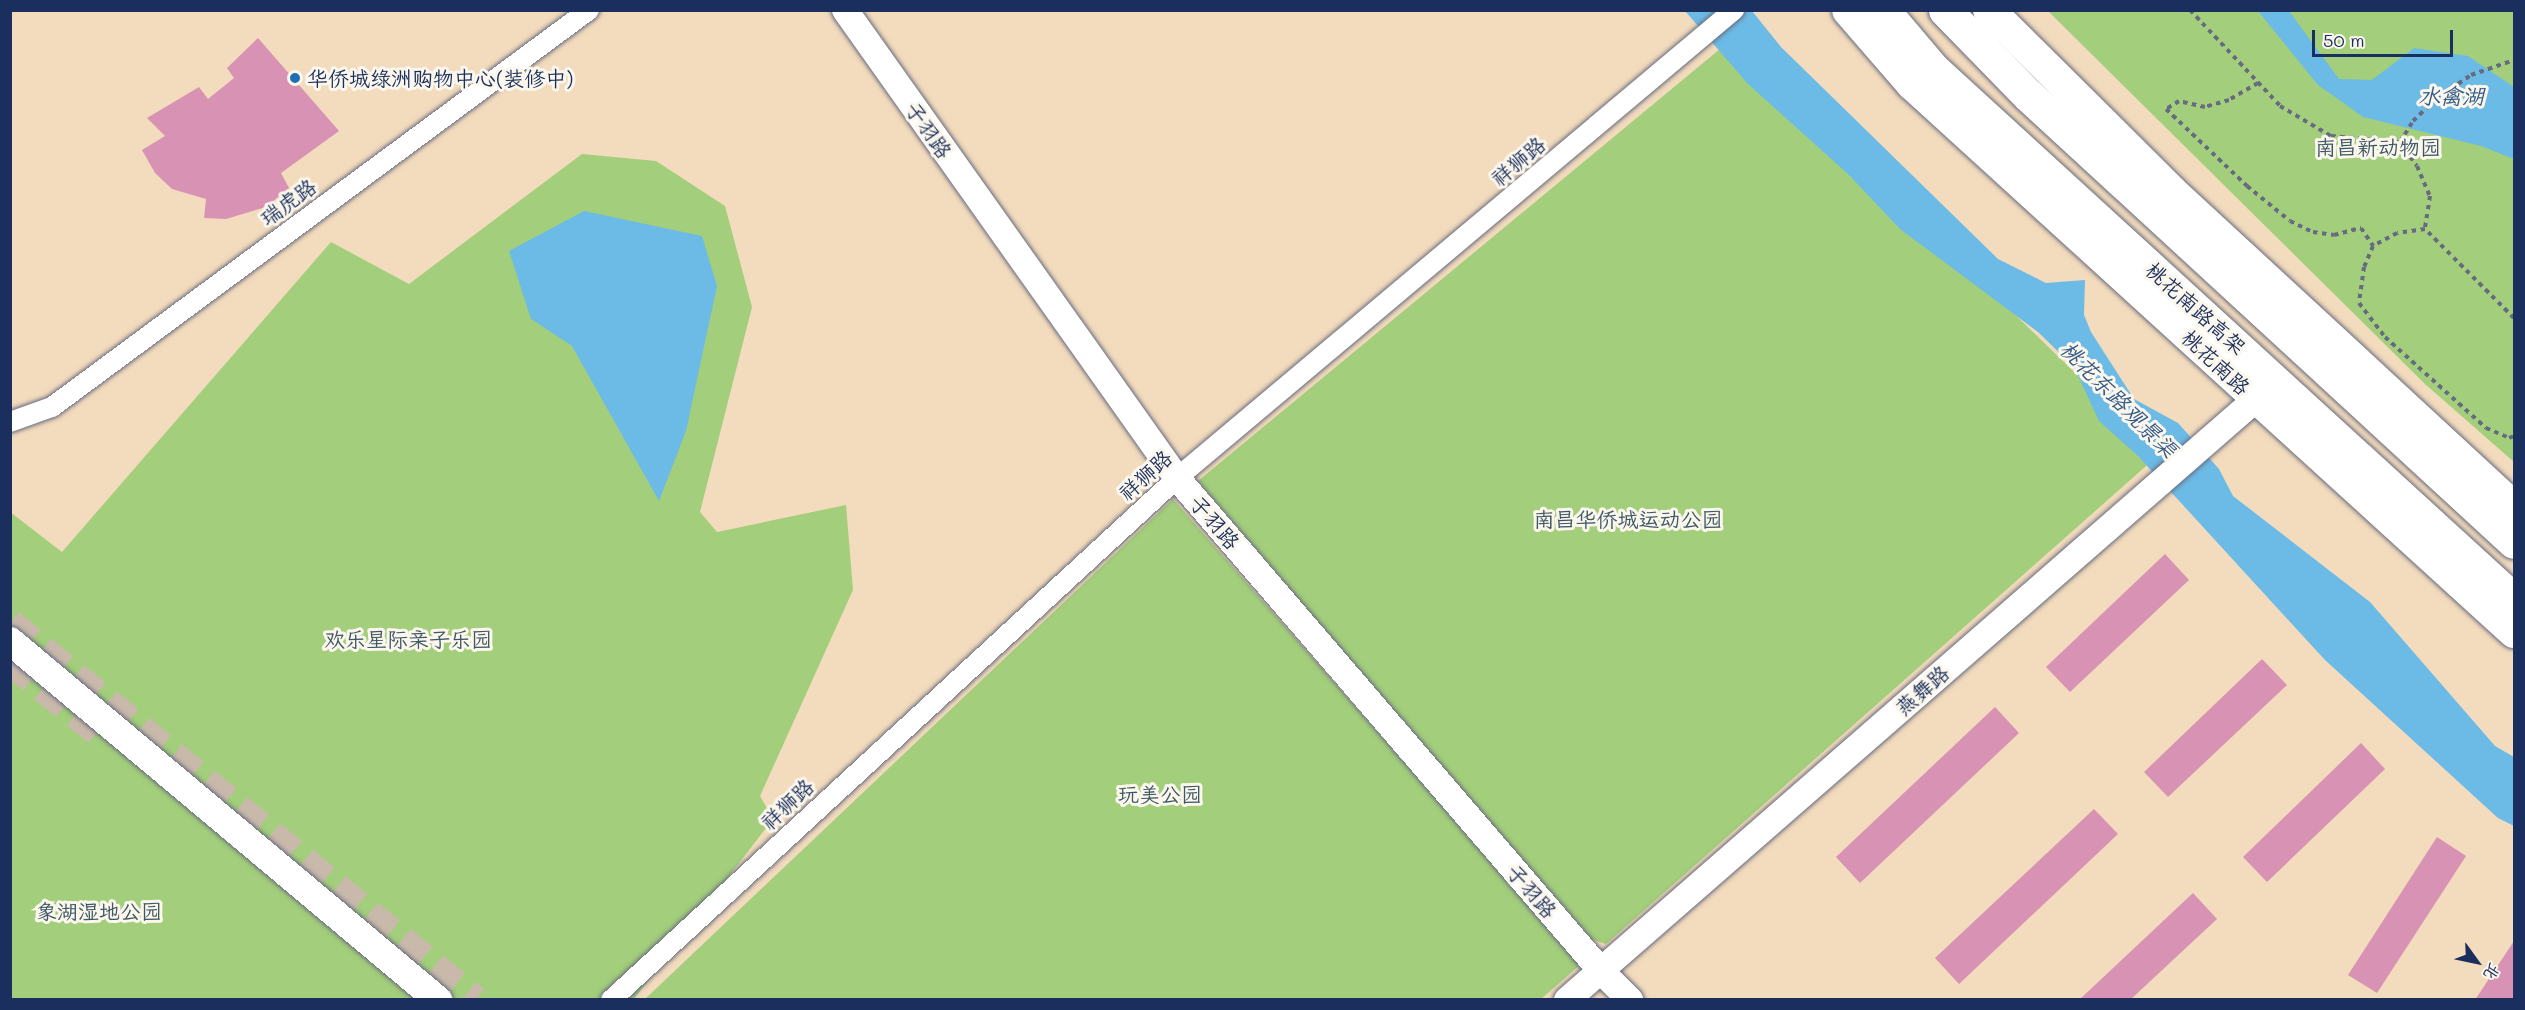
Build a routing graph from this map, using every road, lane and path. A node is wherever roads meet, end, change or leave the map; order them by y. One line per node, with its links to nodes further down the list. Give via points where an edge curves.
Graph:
1 (589, 10): 16 (street, 瑞虎路, via 52,406)
2 (845, 10): 18 (street, 子羽路)
3 (1734, 10): 18 (street, 祥狮路)
4 (1848, 10): 15 (main road, 桃花南路, via 1912,84)
5 (1884, 10): 15 (highway, 桃花南路高架, via 1933,69)
6 (1945, 10): 20 (highway, 桃花南路高架, via 2028,95)
7 (1989, 10): 19 (main road, via 2171,191)
8 (2190, 10): 10 (path)
9 (2514, 60): 11 (path, via 2472,75 2436,99)
10 (2258, 83): 11 (path, via 2280,106 2331,136); 13 (path, via 2229,100 2205,107 2179,101 2166,109 2290,221 2313,232 2334,235 2361,228)
11 (2400, 142): 12 (path, via 2417,166 2430,196)
12 (2425, 229): 13 (path, via 2397,233); 14 (path)
13 (2373, 246): 17 (path, via 2364,267 2360,303 2385,337 2486,428 2509,438)
14 (2514, 318)
15 (2267, 390): 21 (highway, 桃花南路高架); 22 (main road, 桃花南路); 24 (street, 燕舞路)
16 (10, 422)
17 (2514, 436)
18 (1177, 478): 24 (street, 子羽路); 26 (street, 祥狮路)
19 (2514, 508)
20 (2514, 542)
21 (2514, 600)
22 (2514, 632)
23 (10, 641): 25 (main road)
24 (1602, 972): 27 (street, 燕舞路); 28 (street, 子羽路)
25 (438, 999)
26 (611, 999)
27 (1567, 999)
28 (1630, 999)

